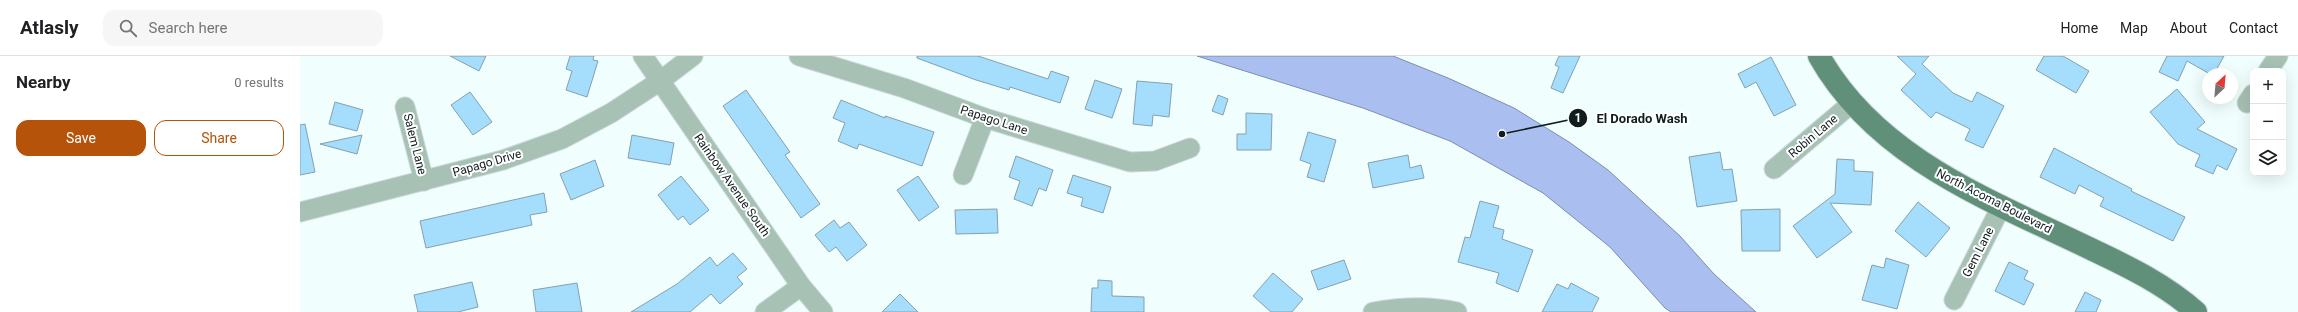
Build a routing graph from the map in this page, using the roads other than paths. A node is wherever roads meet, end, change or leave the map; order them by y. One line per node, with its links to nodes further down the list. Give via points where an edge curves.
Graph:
1 (643, 56): 7 (street, Rainbow Avenue South)
2 (693, 56): 7 (street)
3 (799, 56): 10 (street, Papago Lane, via 904,88)
4 (1819, 56): 8 (main road, North Acoma Boulevard, via 1829,74)
5 (2278, 56): 6 (street)
6 (2270, 68)
7 (660, 81): 14 (street, Papago Drive, via 611,113 562,139 503,160); 17 (street, Rainbow Avenue South)
8 (1852, 103): 12 (street, Robin Lane); 15 (main road, North Acoma Boulevard, via 1907,153 1948,180)
9 (406, 107): 14 (street, Salem Lane)
10 (986, 118): 11 (street, Papago Lane, via 1130,162 1155,161); 13 (street)
11 (1190, 148)
12 (1774, 169)
13 (963, 174)
14 (424, 181): 16 (street, Papago Drive)
15 (2002, 205): 18 (street, Gem Lane); 23 (main road, North Acoma Boulevard, via 2138,271)
16 (300, 212)
17 (801, 286): 19 (street); 20 (street, Rainbow Avenue South)
18 (1954, 300)
19 (765, 312)
20 (823, 312)
21 (1373, 312): 22 (street, via 1401,307 1440,308)
22 (1457, 312)
23 (2196, 312)

